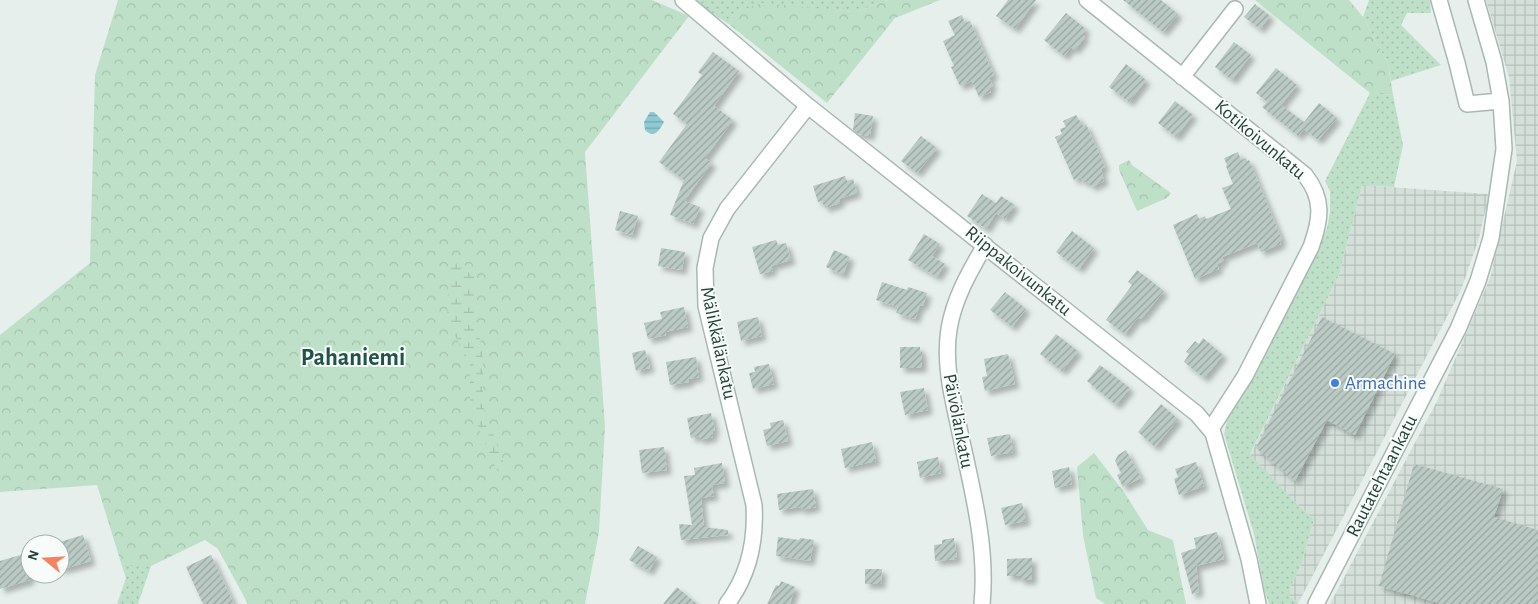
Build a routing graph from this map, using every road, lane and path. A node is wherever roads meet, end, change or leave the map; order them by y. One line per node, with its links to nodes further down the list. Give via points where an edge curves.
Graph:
1 (683, 0): 8 (street, Riippakoivunkatu)
2 (1088, 0): 6 (street, Kotikoivunkatu)
3 (1439, 0): 7 (street, via 1468,104)
4 (1476, 0): 7 (street, Rautatehtaankatu, via 1494,62)
5 (1235, 9): 6 (street)
6 (1182, 77): 10 (street, Kotikoivunkatu, via 1305,175 1314,186 1319,205 1317,231 1311,247 1245,376)
7 (1501, 101): 14 (street, Rautatehtaankatu, via 1504,149 1498,196 1491,238 1478,281 1458,329)
8 (808, 106): 9 (street, Riippakoivunkatu); 11 (street, Mälikkälänkatu, via 727,209 711,238 704,268 706,306 754,505 750,557)
9 (985, 245): 10 (street, Riippakoivunkatu, via 1197,414); 12 (street, Päivölänkatu, via 958,298 947,358 980,532)
10 (1211, 429): 13 (street, Riippakoivunkatu, via 1249,559)
11 (727, 604)
12 (982, 604)
13 (1258, 604)
14 (1316, 604)

